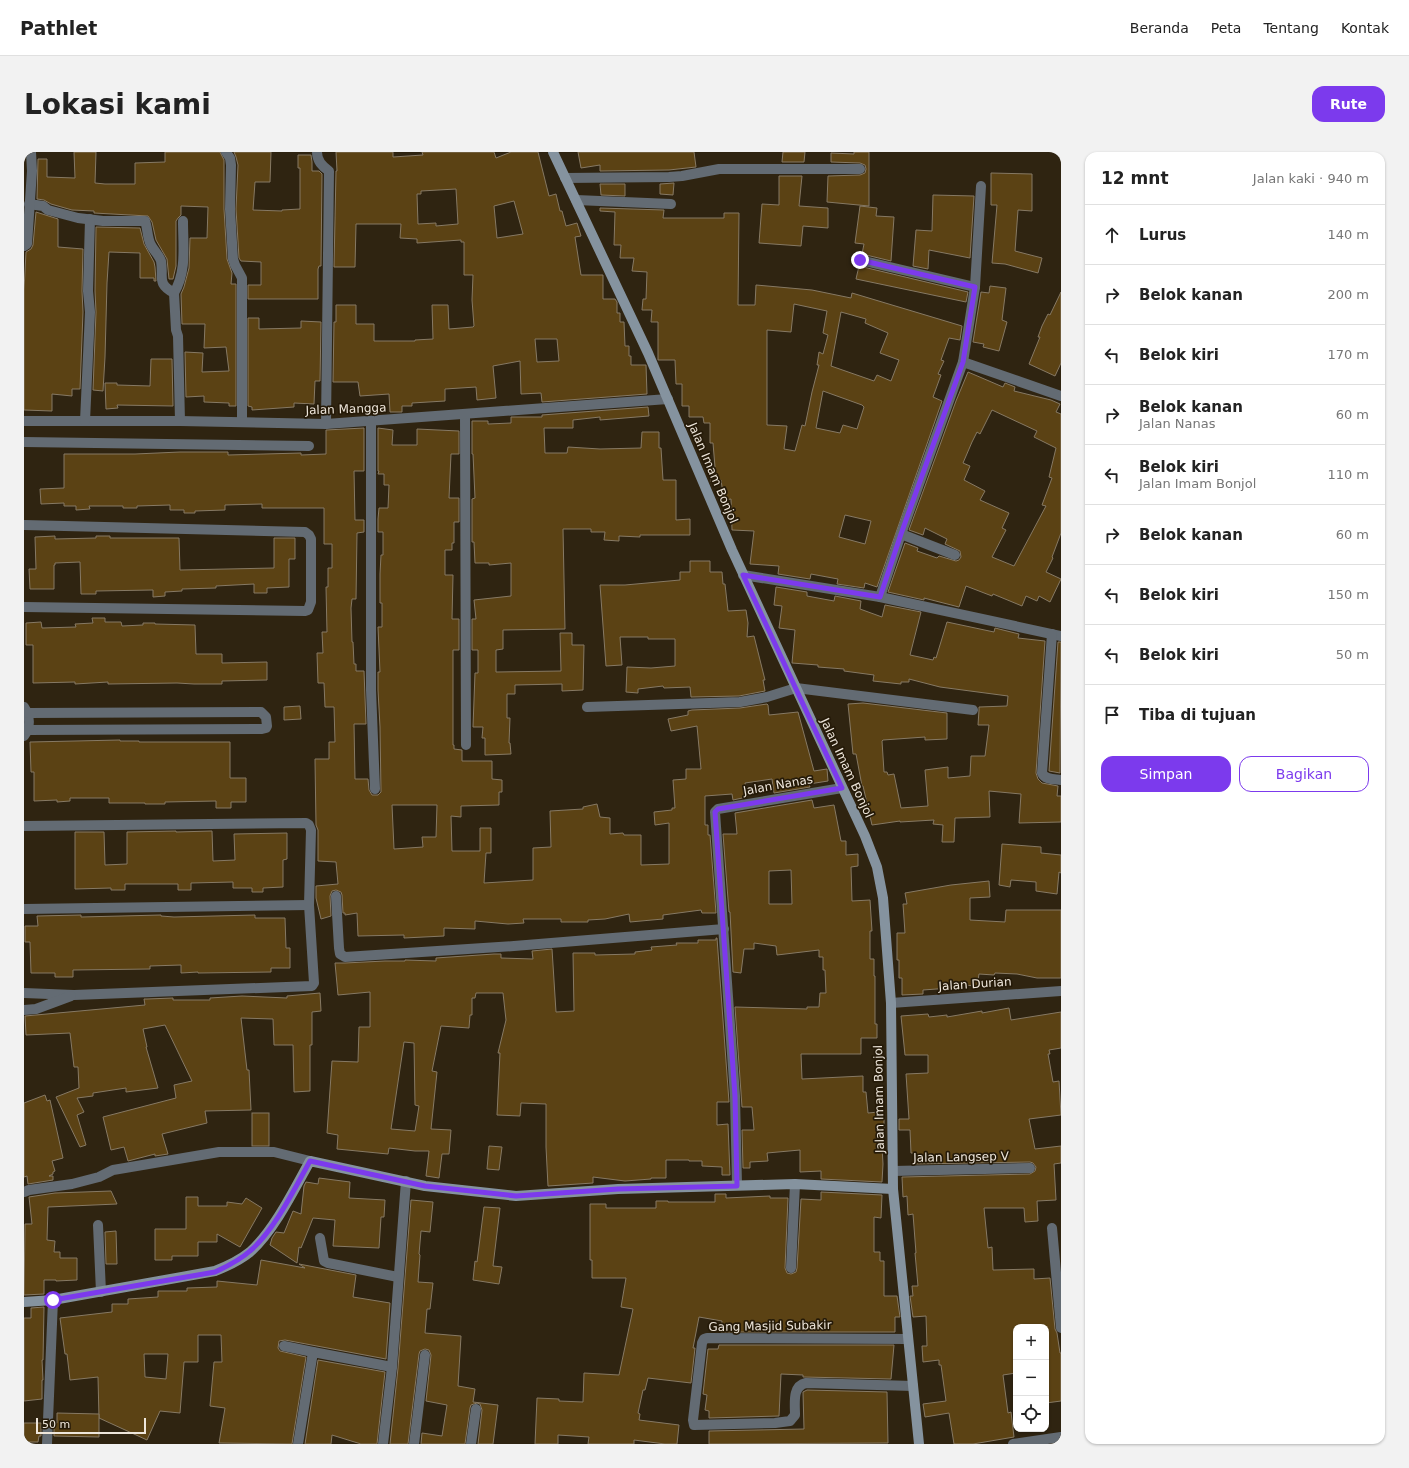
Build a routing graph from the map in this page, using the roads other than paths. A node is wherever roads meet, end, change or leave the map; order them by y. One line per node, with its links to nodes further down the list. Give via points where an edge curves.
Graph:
1 (31, 152): 9 (street)
2 (226, 152): 26 (street, via 231,165 233,259 242,278)
3 (317, 152): 27 (street, via 319,162 329,171)
4 (553, 152): 6 (street, Jalan Imam Bonjol)
5 (860, 169): 6 (street, via 719,169 675,177)
6 (565, 178): 8 (street, Jalan Imam Bonjol)
7 (981, 186): 15 (street)
8 (576, 200): 10 (street); 20 (street, Jalan Imam Bonjol)
9 (29, 204): 11 (street); 13 (street, via 27,244)
10 (671, 204)
11 (90, 219): 16 (street, via 145,221 150,244 161,261 162,282); 23 (street, via 90,312)
12 (183, 221): 16 (street, via 183,271)
13 (24, 246)
14 (860, 260): 15 (street)
15 (975, 287): 17 (street)
16 (174, 293): 24 (street)
17 (963, 362): 19 (street); 31 (street)
18 (1061, 385): 19 (street)
19 (1059, 396)
20 (668, 399): 21 (street, Jalan Mangga); 33 (street, Jalan Imam Bonjol)
21 (465, 414): 25 (street, Jalan Mangga); 42 (street)
22 (24, 421): 23 (street, Jalan Mangga)
23 (85, 421): 24 (street, Jalan Mangga)
24 (180, 421): 26 (street, Jalan Mangga)
25 (371, 421): 27 (street, Jalan Mangga); 45 (street, via 371,690)
26 (242, 422): 27 (street, Jalan Mangga)
27 (326, 424)
28 (24, 442): 29 (street)
29 (309, 446)
30 (24, 525): 35 (street, via 305,532 311,539 311,602 305,611)
31 (901, 534): 32 (street); 34 (street)
32 (955, 554)
33 (743, 575): 34 (street); 37 (street, Jalan Imam Bonjol)
34 (880, 597): 36 (street)
35 (24, 607)
36 (1057, 635): 43 (street, via 1042,773 1047,778)
37 (796, 688): 38 (street, via 740,702); 40 (street); 44 (street, Jalan Imam Bonjol)
38 (587, 707)
39 (26, 710): 41 (street, via 29,721); 41 (street, via 261,712 266,717 268,726 262,729)
40 (973, 710)
41 (26, 733)
42 (466, 745)
43 (1061, 780)
44 (842, 788): 50 (street, Jalan Nanas, via 718,809 715,816); 55 (street, Jalan Imam Bonjol, via 877,867 883,898)
45 (375, 790)
46 (24, 826): 48 (street, via 306,823 310,826)
47 (336, 896): 50 (street, via 339,948 340,954 345,957)
48 (309, 905): 49 (street); 54 (street, via 313,985)
49 (24, 909)
50 (724, 928): 63 (street, via 735,1096)
51 (1061, 991): 55 (street, Jalan Durian)
52 (24, 993): 53 (street)
53 (35, 993): 54 (street); 56 (street)
54 (74, 995): 56 (street)
55 (891, 1003): 60 (street, Jalan Imam Bonjol)
56 (36, 1009): 57 (street)
57 (24, 1010)
58 (310, 1161): 61 (street); 65 (street, via 274,1152 219,1152 119,1168 72,1184); 71 (street, via 265,1234 251,1251 234,1263 215,1272)
59 (1030, 1168): 60 (street, Jalan Langsep V)
60 (893, 1171): 64 (street, Jalan Imam Bonjol)
61 (406, 1181): 63 (street, via 425,1186 516,1196 618,1189); 70 (street)
62 (795, 1184): 63 (street); 64 (street); 69 (street)
63 (737, 1186)
64 (893, 1189): 76 (street, Jalan Imam Bonjol)
65 (24, 1192)
66 (98, 1225): 71 (street)
67 (1052, 1228): 72 (street)
68 (320, 1238): 70 (street, via 324,1261 328,1263)
69 (791, 1268)
70 (398, 1277): 80 (street)
71 (101, 1292): 73 (street)
72 (1059, 1298): 75 (street)
73 (53, 1300): 74 (street); 84 (street)
74 (24, 1302)
75 (1061, 1328)
76 (908, 1339): 81 (street, Jalan Imam Bonjol); 81 (street, Gang Masjid Subakir, via 707,1338 702,1343 693,1420 695,1426 790,1421 795,1415 796,1391 799,1386 806,1383)
77 (284, 1346): 78 (street)
78 (313, 1352): 80 (street); 85 (street)
79 (425, 1355): 87 (street)
80 (392, 1367): 86 (street)
81 (913, 1386): 89 (street, Jalan Imam Bonjol)
82 (476, 1409): 88 (street)
83 (1061, 1437): 90 (street)
84 (47, 1444)
85 (298, 1444)
86 (383, 1444)
87 (414, 1444)
88 (471, 1444)
89 (919, 1444)
90 (1013, 1444)

